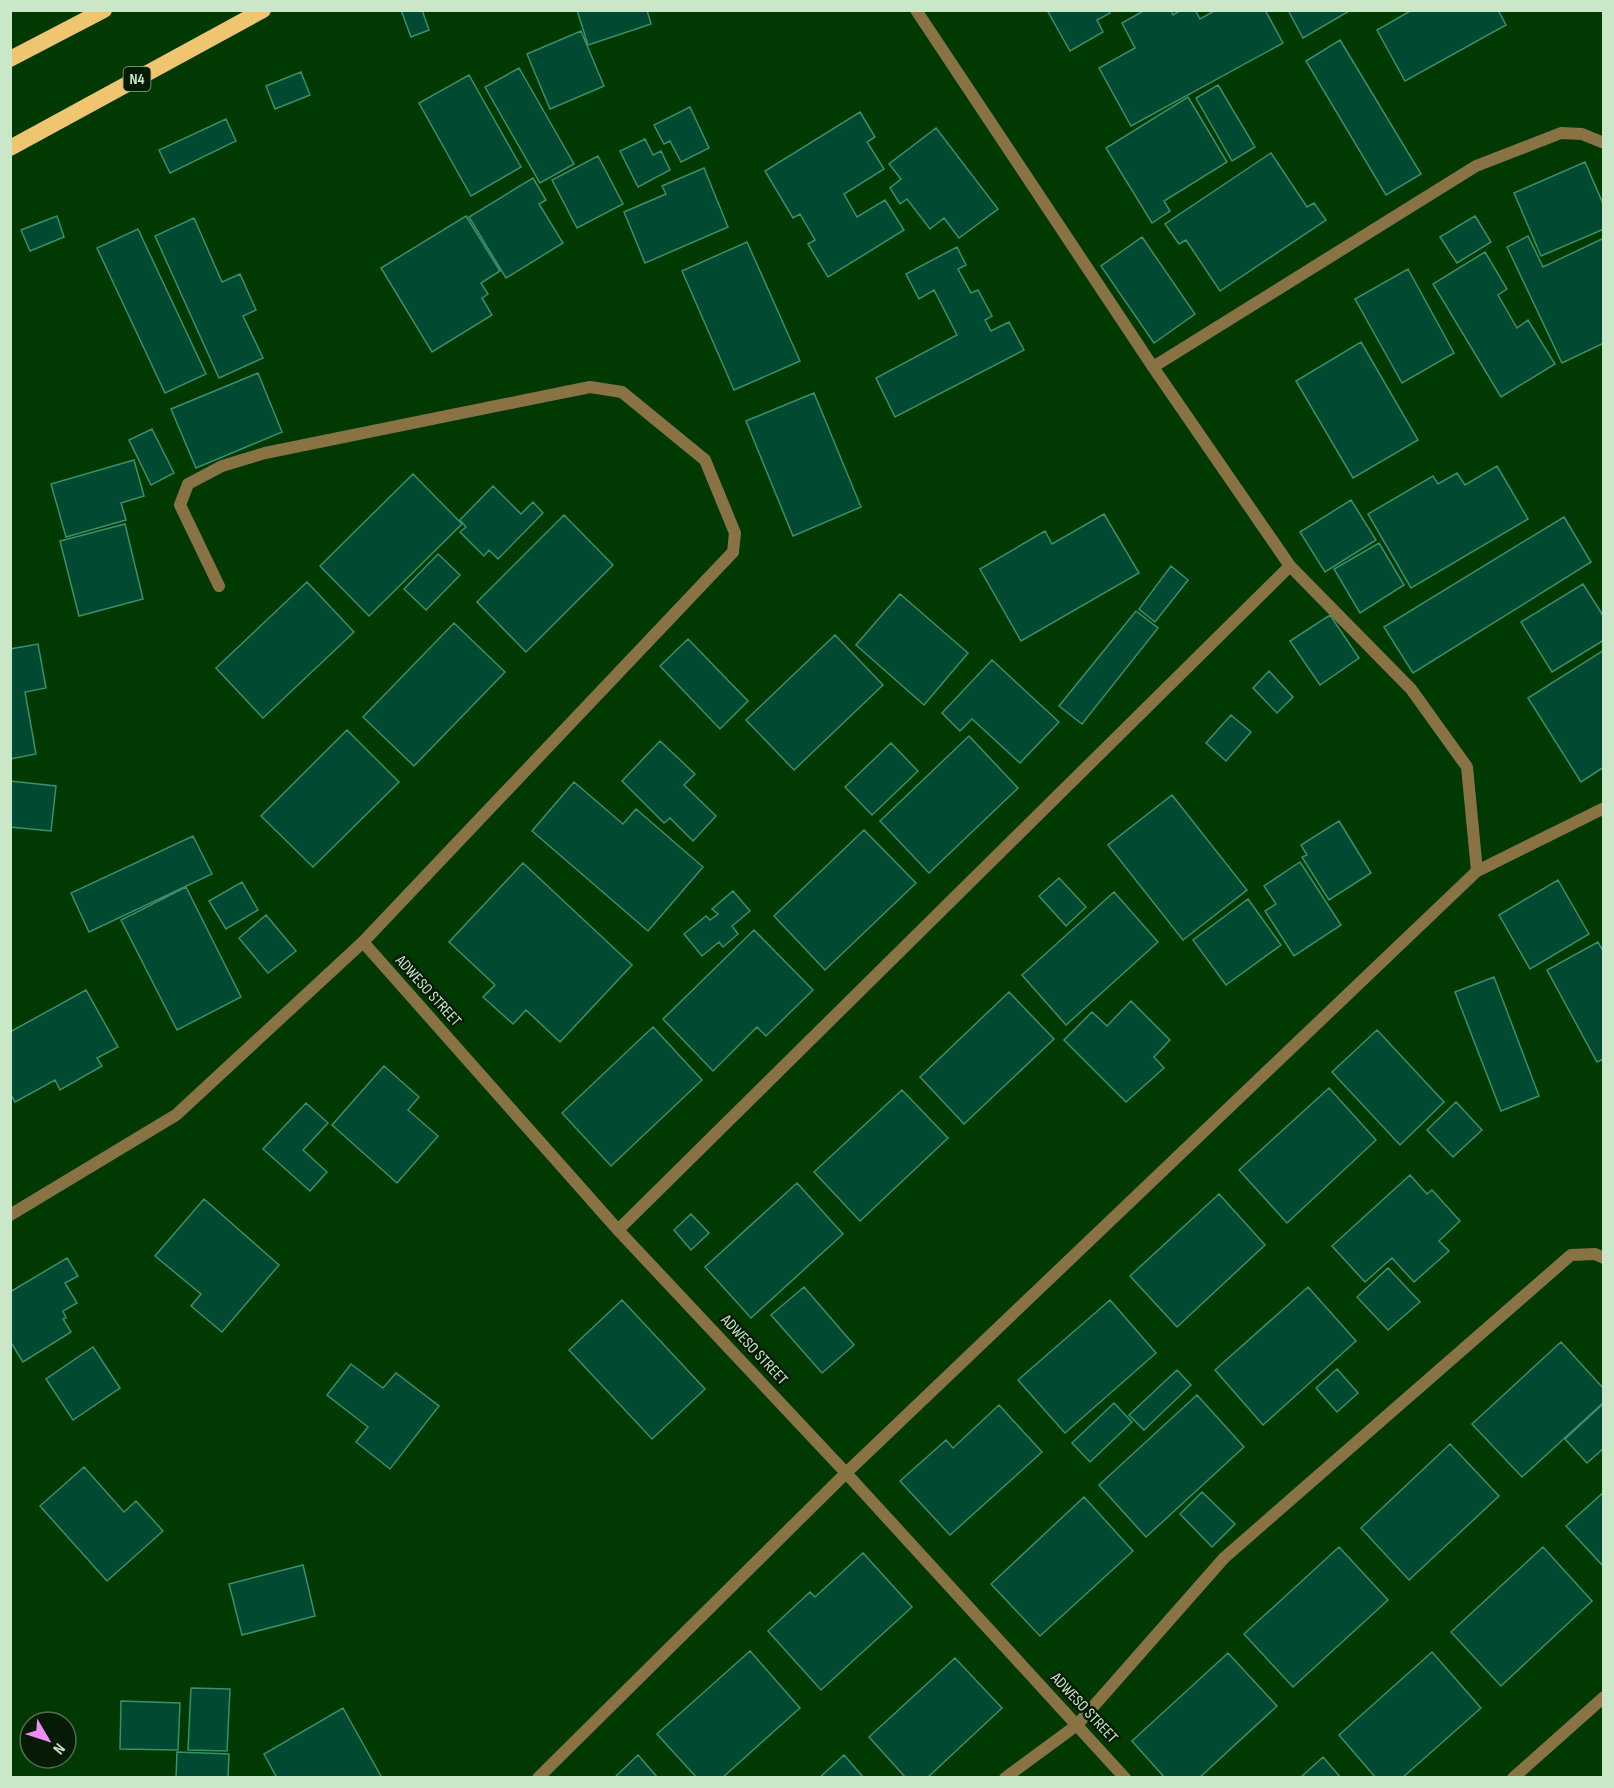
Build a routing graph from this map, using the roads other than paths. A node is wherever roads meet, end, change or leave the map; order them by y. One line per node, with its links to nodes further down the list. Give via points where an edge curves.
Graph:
1 (104, 10): 4 (highway)
2 (263, 10): 6 (highway, N4)
3 (916, 10): 7 (street)
4 (10, 59)
5 (1604, 143): 7 (street, via 1582,134 1561,133 1476,166)
6 (10, 148)
7 (1153, 367): 8 (street)
8 (1290, 566): 11 (street, via 1411,689 1467,766); 14 (street)
9 (219, 586): 12 (street, via 180,506 188,484 222,466 265,453 590,387 622,392 705,460 735,533 733,552)
10 (1604, 808): 11 (street)
11 (1477, 871): 16 (street)
12 (363, 942): 13 (street, via 177,1115); 14 (street, ADWESO STREET)
13 (10, 1215)
14 (618, 1230): 16 (street, ADWESO STREET)
15 (1604, 1258): 18 (street, via 1595,1254 1571,1255 1224,1558)
16 (846, 1473): 18 (street, ADWESO STREET); 19 (street)
17 (1604, 1697): 22 (street)
18 (1077, 1725): 20 (street); 21 (street, ADWESO STREET)
19 (538, 1778)
20 (1005, 1778)
21 (1125, 1778)
22 (1513, 1778)

